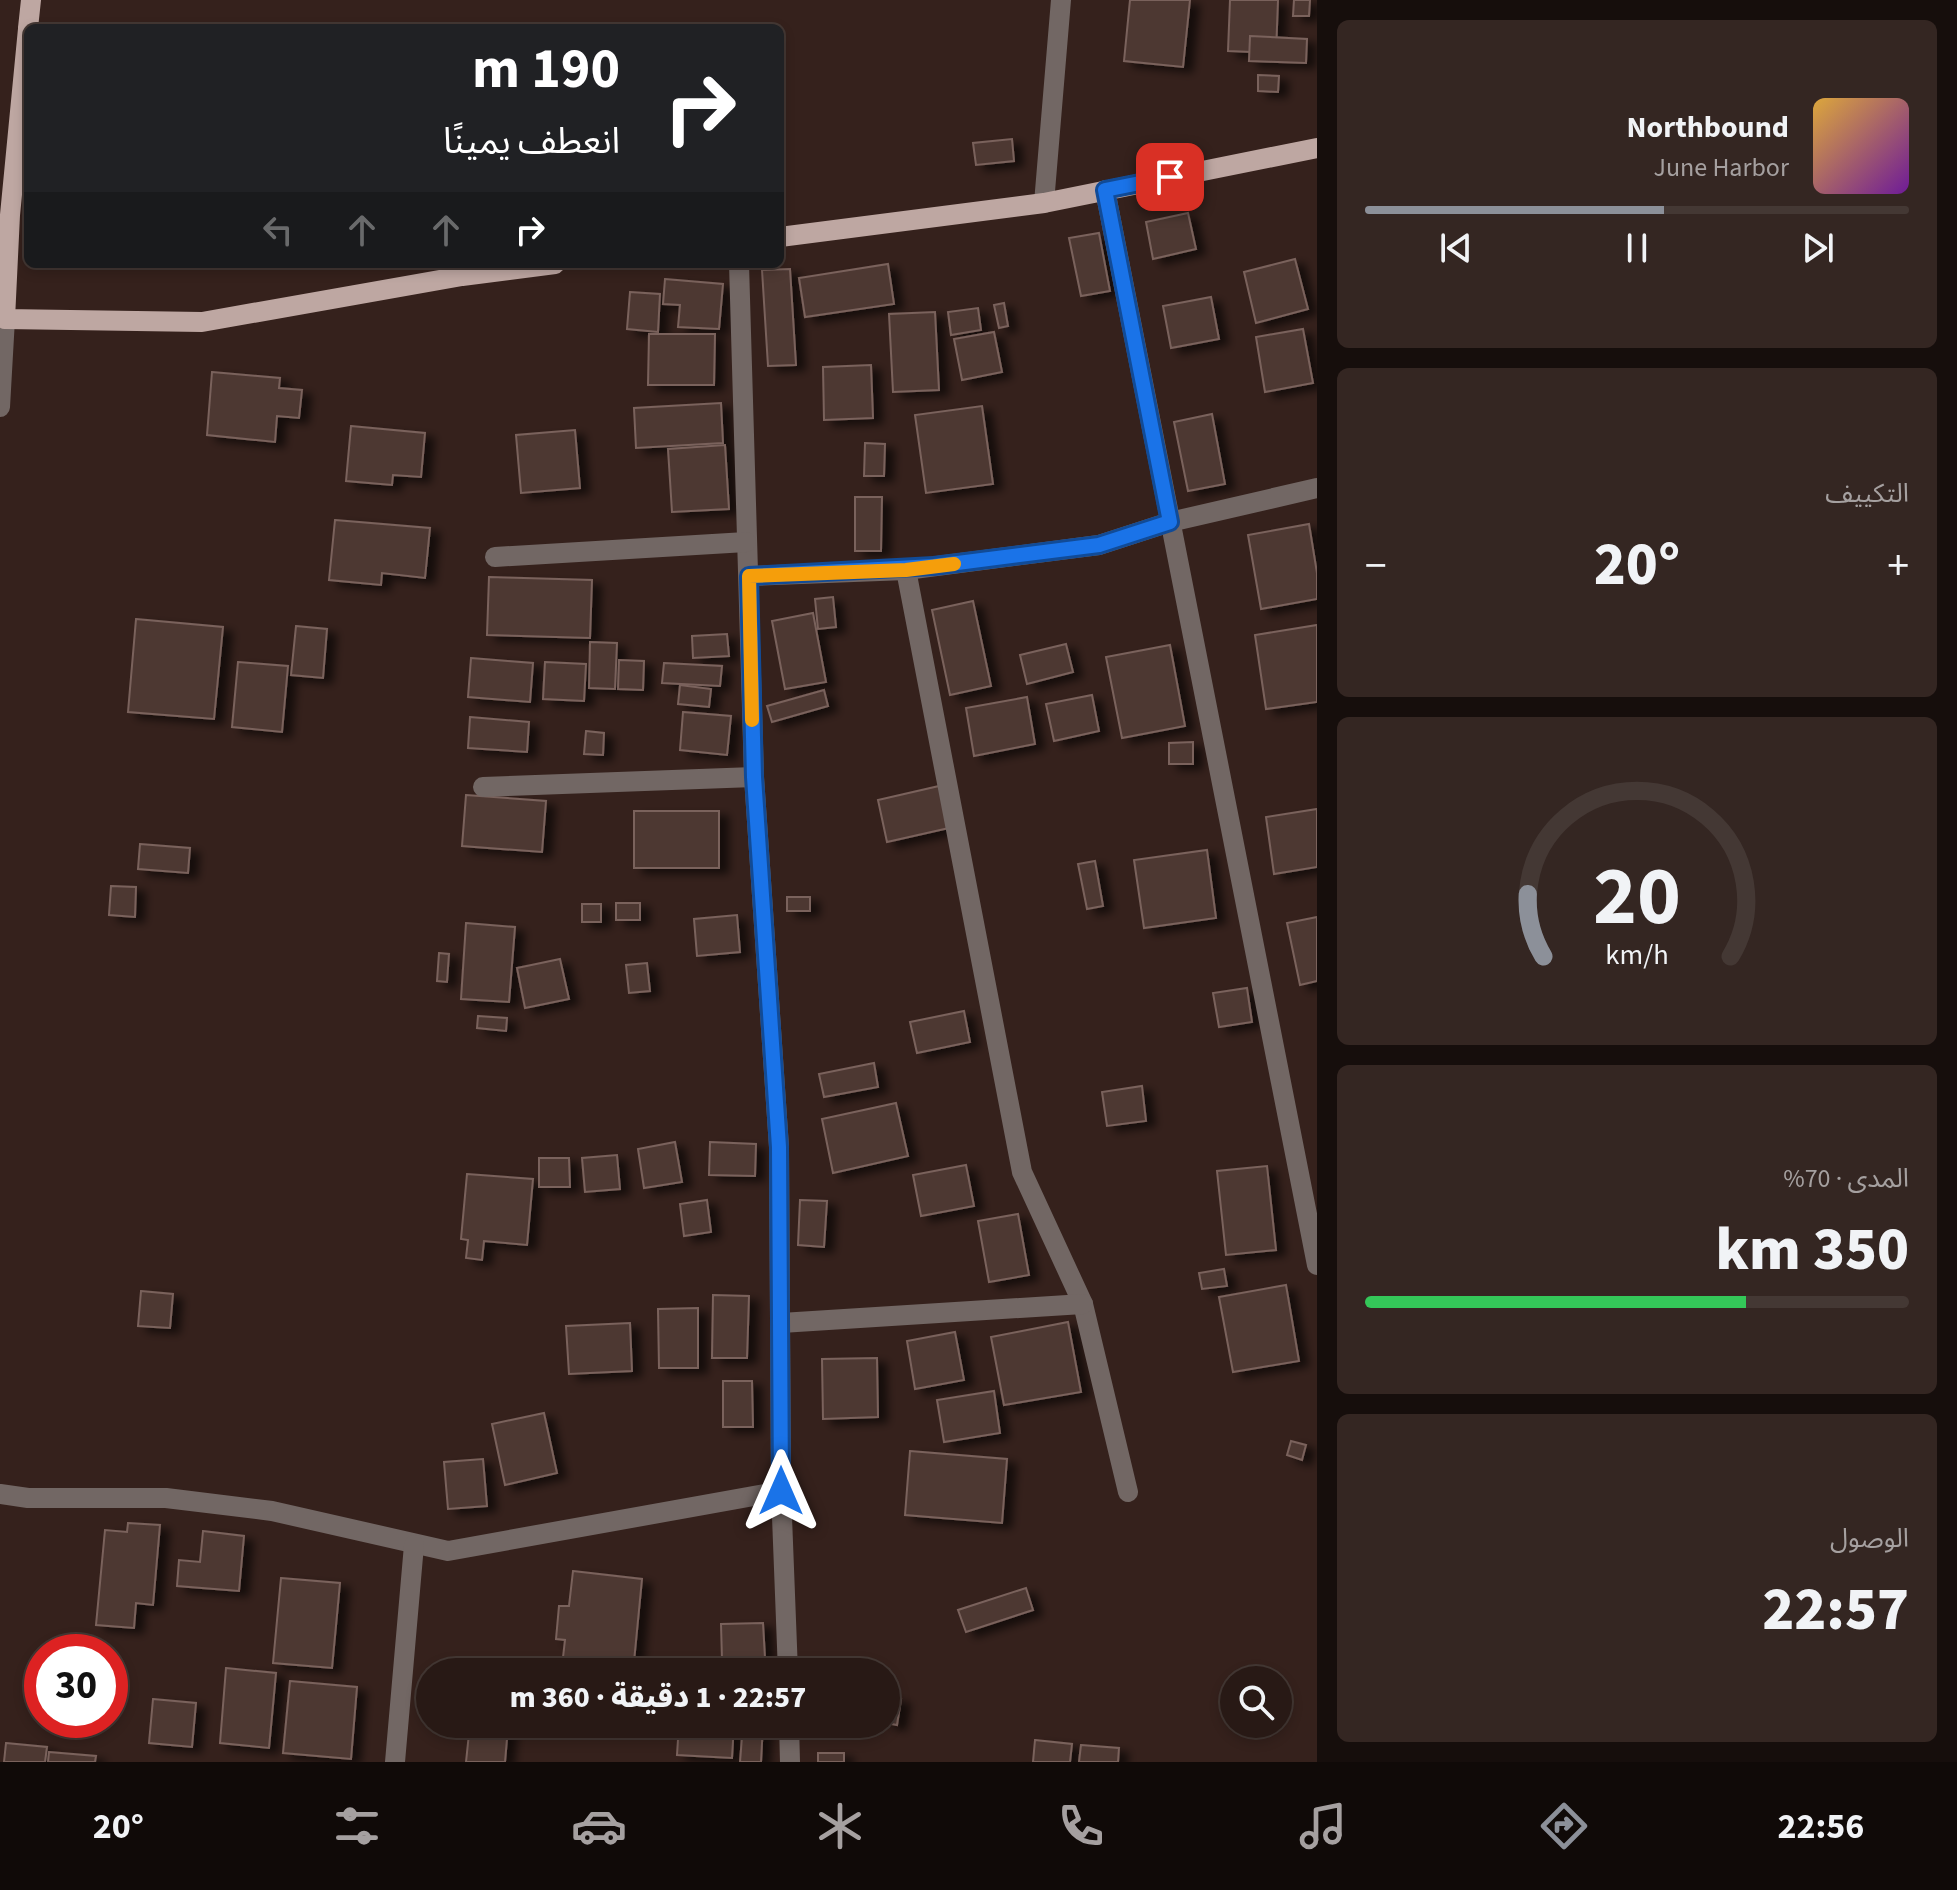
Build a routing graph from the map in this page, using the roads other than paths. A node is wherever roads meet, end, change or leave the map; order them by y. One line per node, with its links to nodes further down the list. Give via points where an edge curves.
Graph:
1 (31, 0): 3 (main road)
2 (1061, 0): 7 (street)
3 (28, 24)
4 (24, 60): 8 (main road)
5 (1317, 148): 6 (main road)
6 (1105, 190): 7 (main road); 15 (street)
7 (1044, 203): 9 (main road)
8 (5, 214): 12 (main road)
9 (784, 236)
10 (524, 268): 12 (main road, via 202,322)
11 (739, 268): 16 (street)
12 (5, 319): 13 (street)
13 (0, 407)
14 (1317, 488): 15 (street)
15 (1170, 522): 18 (street, via 1099,545); 22 (street)
16 (746, 542): 17 (street); 19 (street)
17 (495, 557)
18 (906, 570): 19 (street); 23 (street, via 1022,1172)
19 (749, 576): 20 (street)
20 (754, 777): 21 (street); 24 (street, via 779,1147)
21 (483, 787)
22 (1317, 1265)
23 (1083, 1304): 24 (street); 26 (street)
24 (781, 1323): 25 (street)
25 (781, 1491): 28 (street, via 507,1543 448,1551); 29 (street)
26 (1128, 1492)
27 (0, 1494): 28 (street, via 181,1500 272,1511)
28 (414, 1545): 31 (street)
29 (787, 1658)
30 (789, 1738): 32 (street)
31 (395, 1762)
32 (790, 1762)

